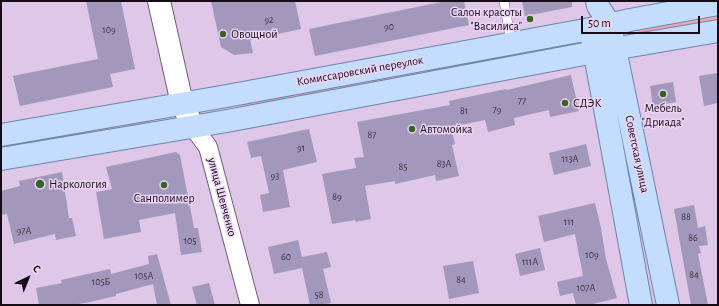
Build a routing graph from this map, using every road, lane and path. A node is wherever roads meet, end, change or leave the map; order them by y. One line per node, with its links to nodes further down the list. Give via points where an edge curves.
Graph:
1 (159, 1): 9 (main road, улица Шевченко)
2 (504, 1): 7 (lane)
3 (597, 4): 5 (main road, Советская улица)
4 (718, 4): 5 (main road, Комиссаровский переулок)
5 (600, 27): 7 (main road, Комиссаровский переулок); 8 (main road, Советская улица)
6 (718, 31): 8 (main road, Комиссаровский переулок)
7 (511, 43): 9 (main road, Комиссаровский переулок)
8 (605, 51): 10 (main road, Комиссаровский переулок); 14 (main road, Советская улица); 15 (main road, Советская улица)
9 (182, 103): 10 (main road, улица Шевченко); 11 (main road, Комиссаровский переулок)
10 (193, 127): 12 (main road, Комиссаровский переулок); 13 (street, улица Шевченко, via 208,147)
11 (1, 136)
12 (1, 160)
13 (250, 305)
14 (641, 305)
15 (668, 305)

